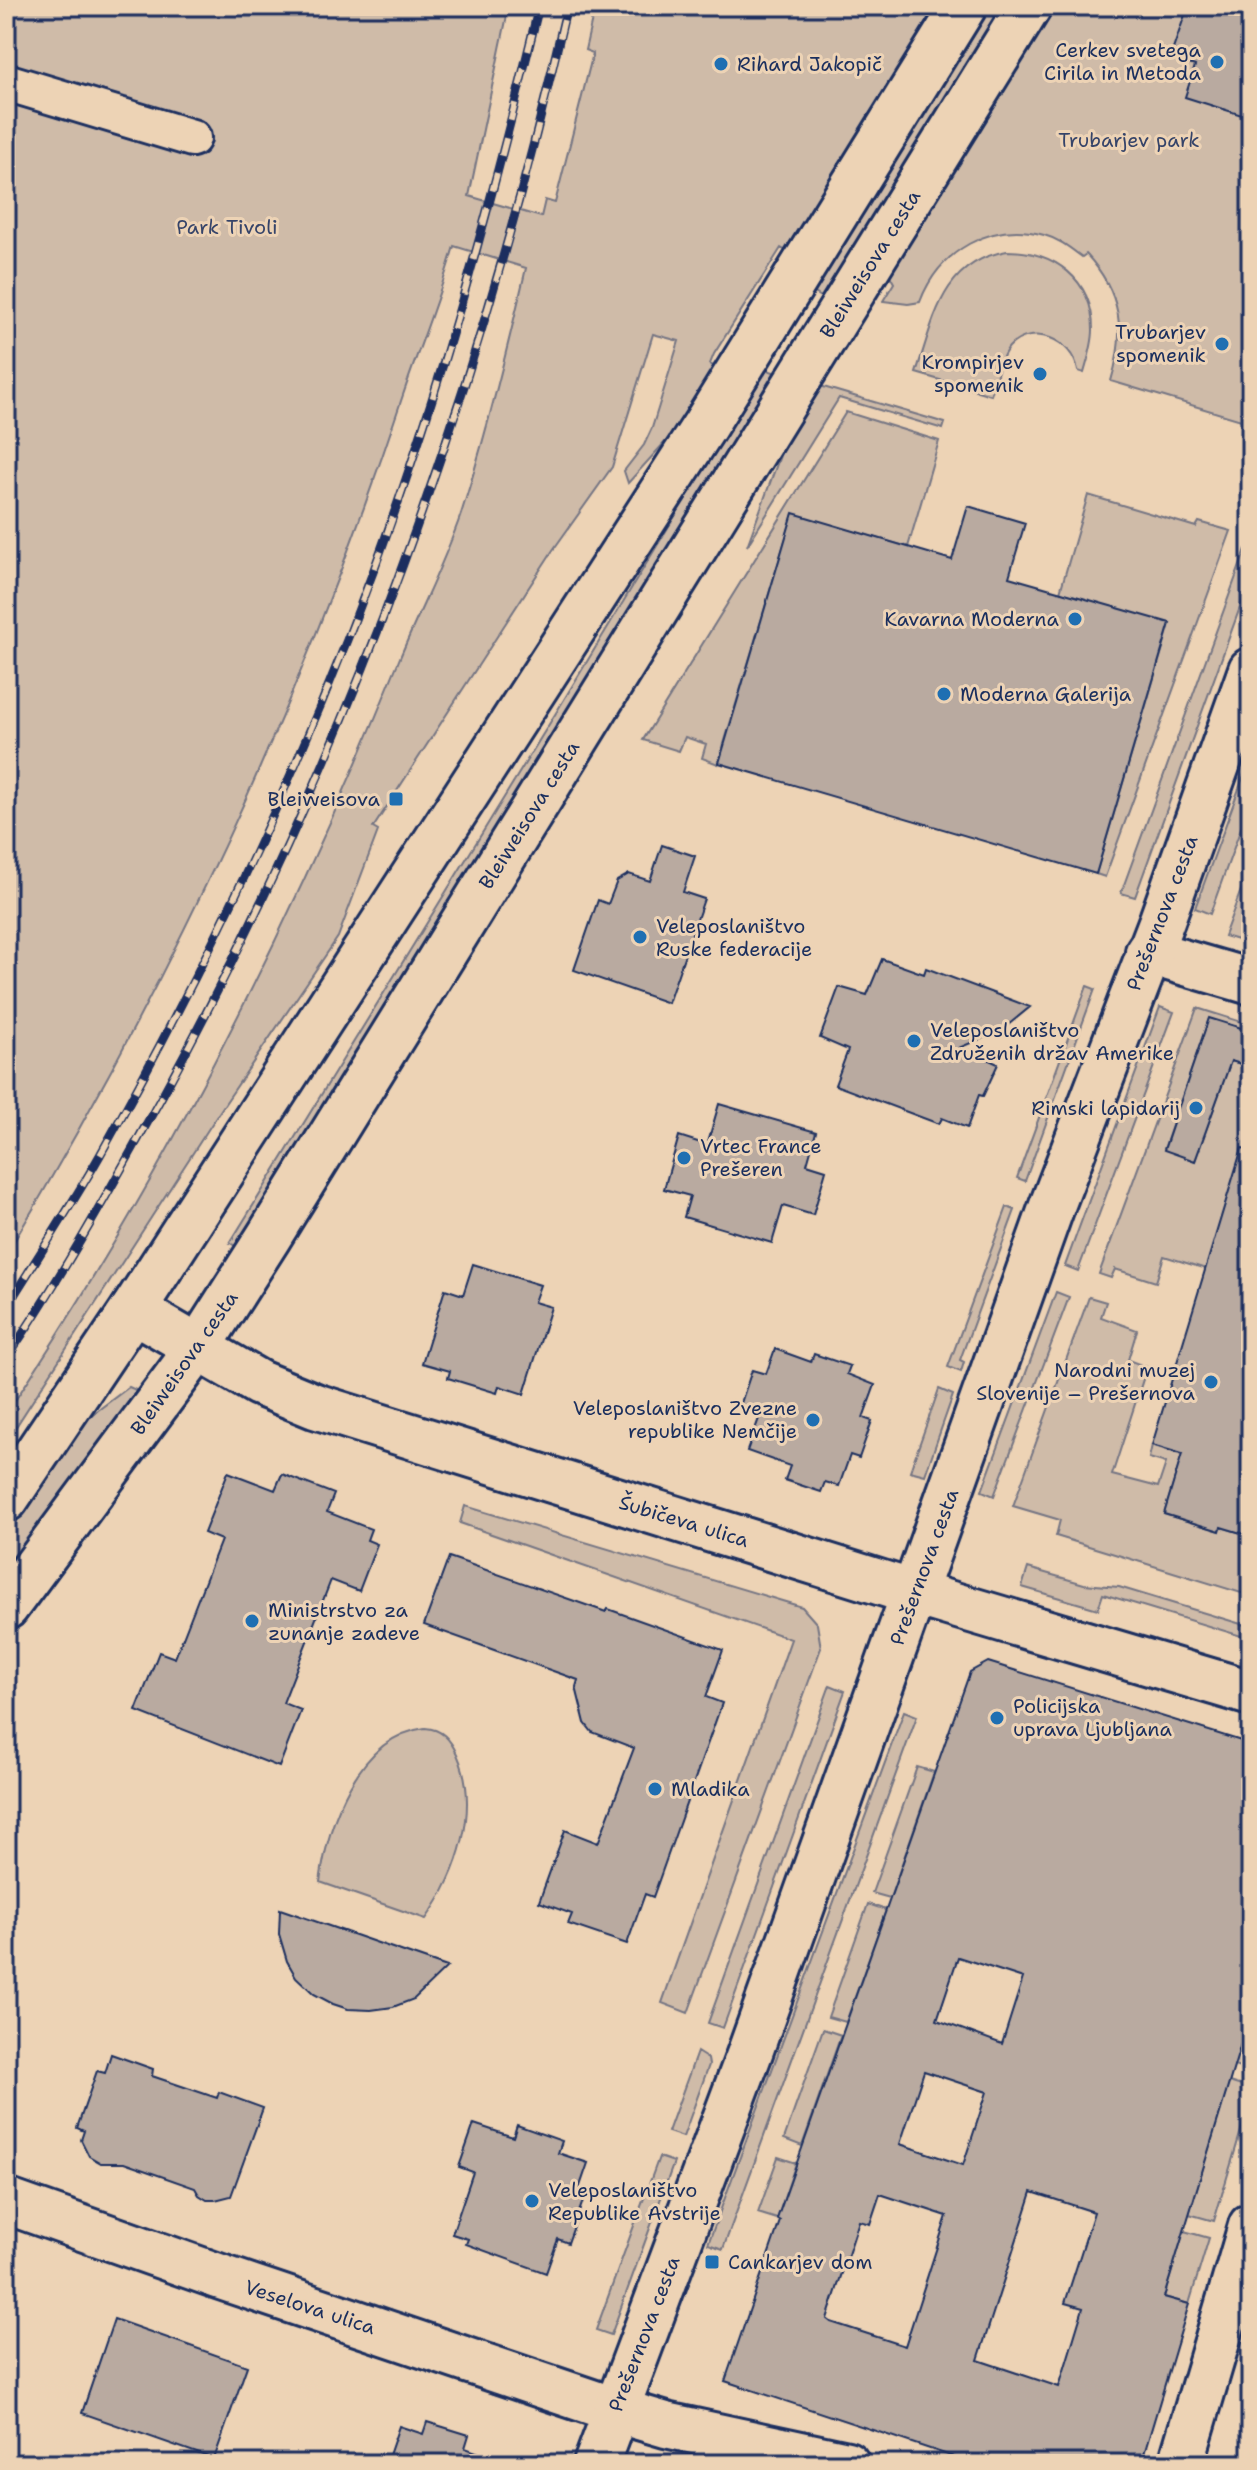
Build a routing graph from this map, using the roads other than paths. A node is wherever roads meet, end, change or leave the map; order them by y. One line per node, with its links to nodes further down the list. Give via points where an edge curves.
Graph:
1 (964, 6): 8 (main road, via 744,363)
2 (1029, 6): 9 (main road, Bleiweisova cesta)
3 (6, 82): 4 (street)
4 (192, 138)
5 (1251, 670): 6 (main road, Prešernova cesta)
6 (1148, 952): 7 (main road); 11 (main road, Prešernova cesta)
7 (1251, 982)
8 (133, 1310): 9 (main road, Šubičeva ulica); 10 (main road)
9 (198, 1348): 11 (main road, Šubičeva ulica, via 259,1383 315,1406); 12 (main road, Bleiweisova cesta)
10 (6, 1499)
11 (914, 1593): 13 (main road, Šubičeva ulica); 16 (main road, Prešernova cesta)
12 (6, 1607)
13 (1251, 1693)
14 (6, 2201): 16 (main road, Veselova ulica)
15 (1251, 2226): 19 (main road)
16 (615, 2410): 17 (main road, Prešernova cesta); 18 (main road, Veselova ulica)
17 (596, 2464)
18 (847, 2464)
19 (1181, 2464)

